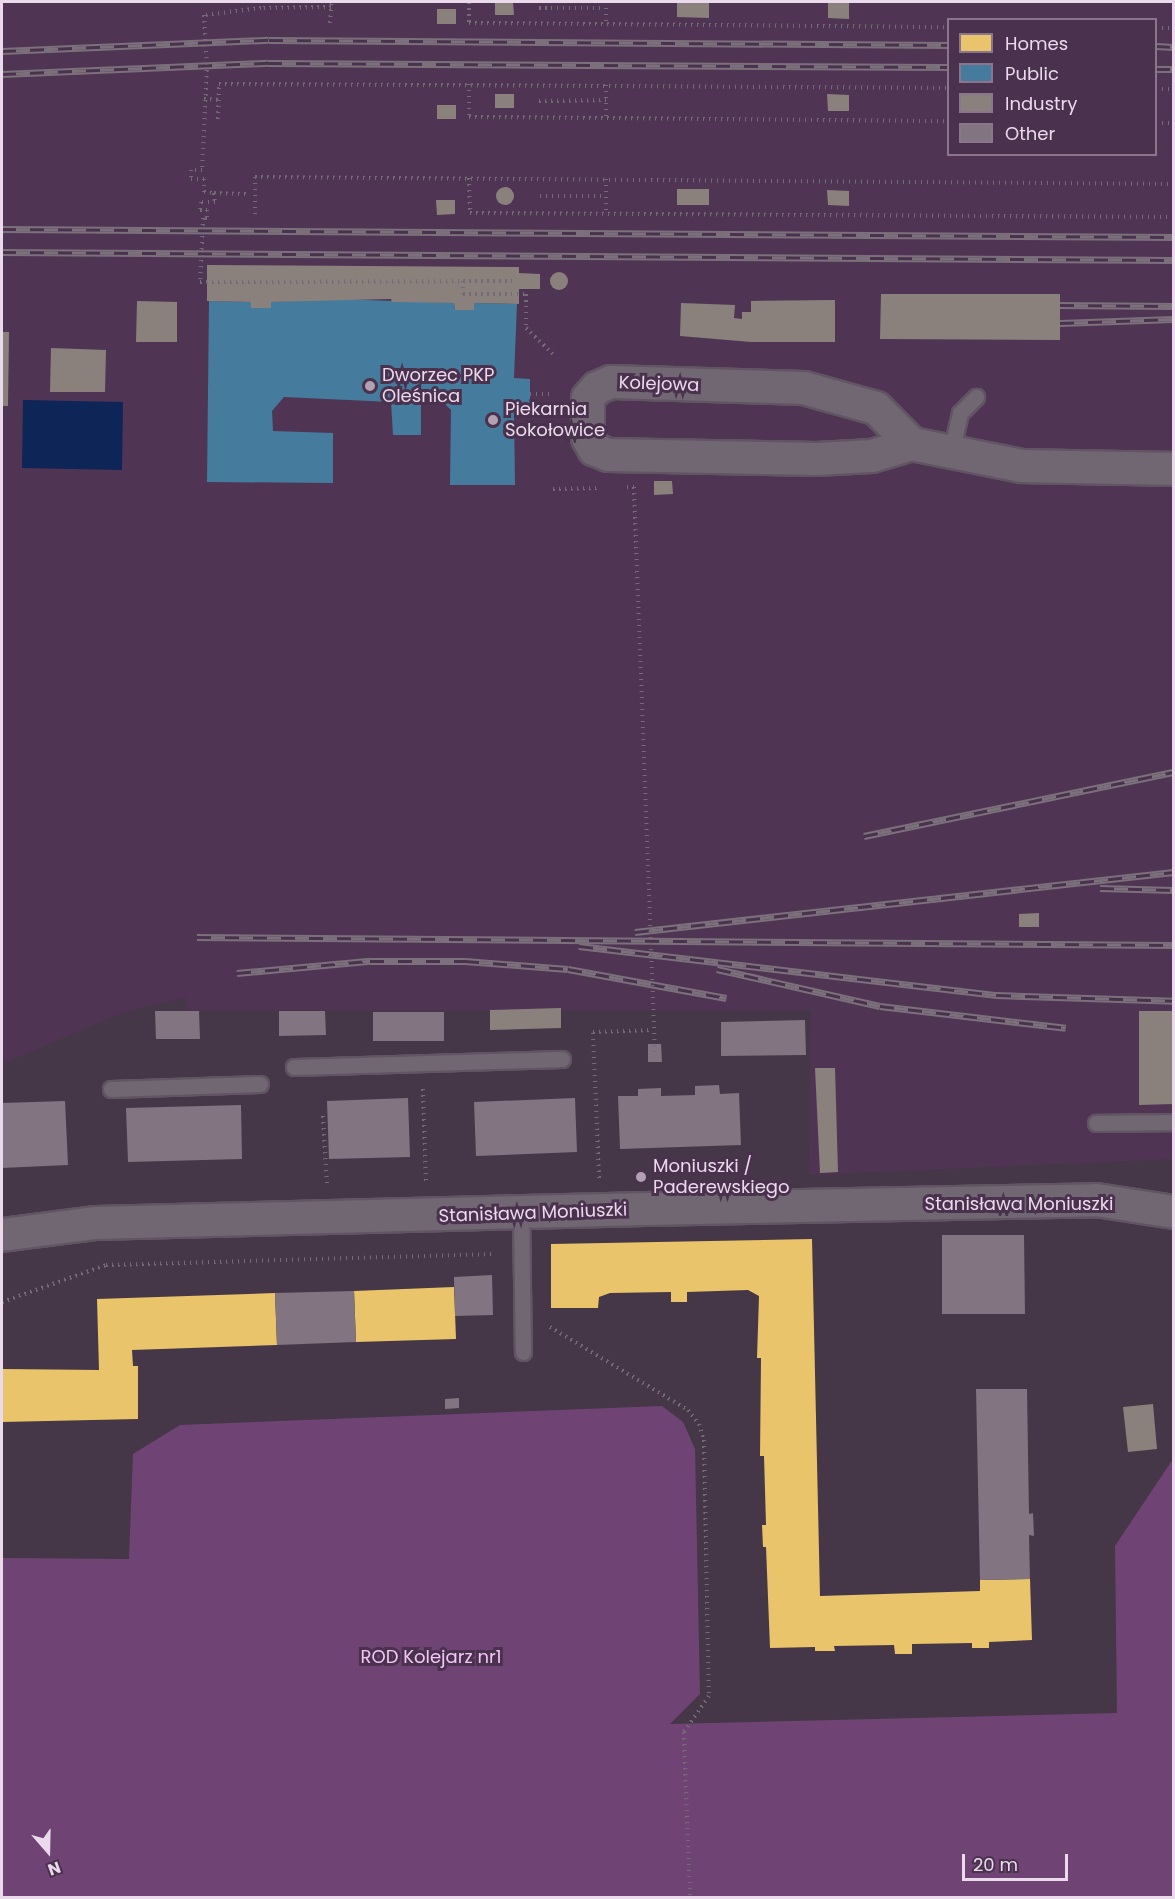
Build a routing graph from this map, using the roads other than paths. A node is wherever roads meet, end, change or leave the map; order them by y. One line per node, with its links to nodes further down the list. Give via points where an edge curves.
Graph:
1 (976, 397): 3 (lane, via 960,413)
2 (912, 444): 2 (street, Kolejowa, via 876,408 804,388 611,382 597,388 588,398 588,438 594,449 608,455 817,459 872,456); 3 (street, Kolejowa)
3 (951, 452): 4 (street, Kolejowa, via 1022,466)
4 (1173, 469)
5 (562, 1059): 6 (lane)
6 (294, 1067)
7 (260, 1084): 8 (lane)
8 (111, 1089)
9 (1173, 1122): 10 (lane)
10 (1096, 1123)
11 (520, 1212): 12 (street, Stanisława Moniuszki, via 1096,1200); 13 (street, Stanisława Moniuszki, via 96,1223); 14 (lane)
12 (1173, 1212)
13 (2, 1235)
14 (523, 1352)

